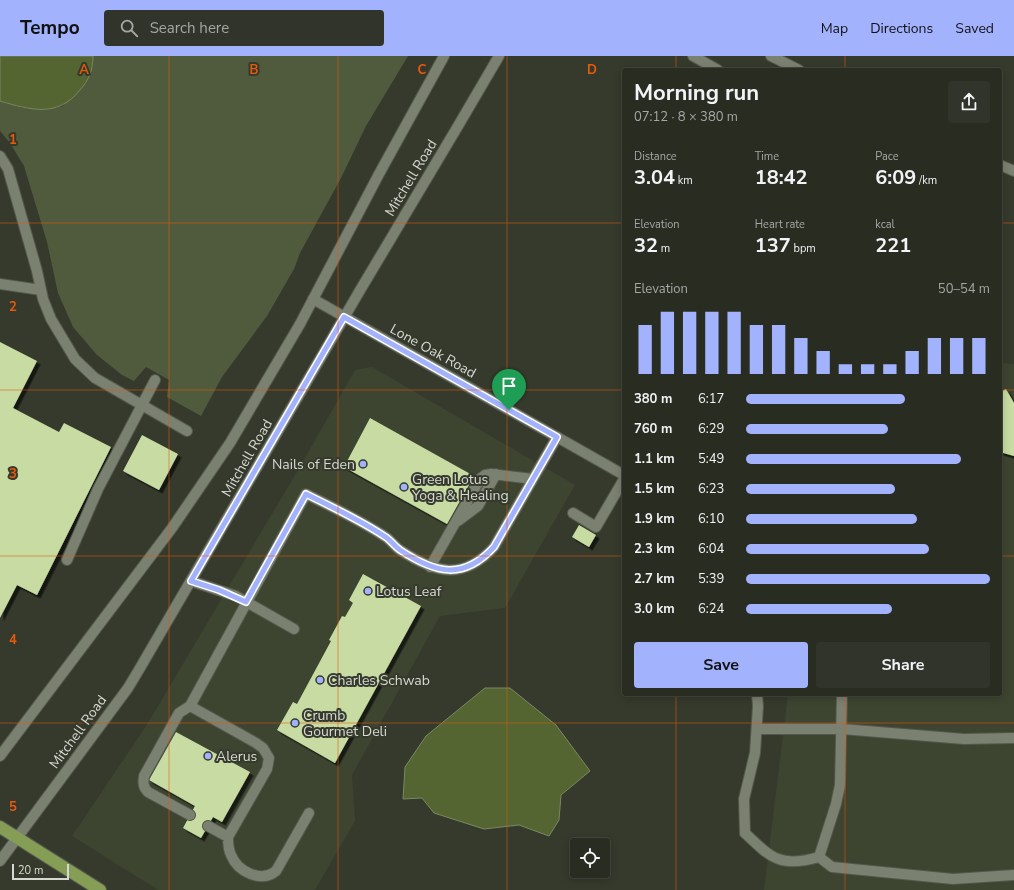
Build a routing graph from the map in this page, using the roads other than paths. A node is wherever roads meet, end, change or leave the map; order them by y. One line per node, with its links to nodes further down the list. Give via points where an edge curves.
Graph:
1 (444, 56): 12 (main road, Mitchell Road)
2 (499, 56): 13 (main road, Mitchell Road)
3 (693, 56): 5 (main road)
4 (772, 56): 6 (main road)
5 (714, 68)
6 (795, 68)
7 (0, 156): 11 (main road, via 8,169)
8 (1002, 166): 9 (main road)
9 (1014, 171)
10 (0, 284): 11 (main road)
11 (41, 290): 15 (main road, via 51,320 74,359 94,378)
12 (313, 299): 13 (main road, Lone Oak Road); 33 (main road, Mitchell Road, via 230,442 172,528)
13 (344, 317): 17 (main road, Lone Oak Road); 24 (main road, Mitchell Road)
14 (155, 380): 15 (main road)
15 (142, 405): 16 (main road); 22 (main road, via 98,489)
16 (187, 431)
17 (557, 437): 18 (main road, Lone Oak Road); 19 (main road)
18 (622, 474)
19 (532, 479): 23 (main road, via 494,547 486,556 475,563 452,570); 23 (main road, via 496,474 485,475 480,479)
20 (622, 482): 21 (main road, via 596,527)
21 (573, 513)
22 (67, 560)
23 (430, 567): 25 (main road, via 399,549 385,536 306,494)
24 (191, 581): 25 (main road); 39 (main road, Mitchell Road, via 128,688)
25 (246, 602): 26 (main road); 29 (main road)
26 (294, 629)
27 (757, 696): 30 (main road)
28 (842, 696): 31 (main road)
29 (190, 706): 35 (main road, via 179,713 144,776 143,783 148,792); 38 (main road, via 256,743 263,748 269,758 267,770)
30 (757, 729): 31 (main road); 40 (main road, via 755,753 744,799 745,833 766,853 786,862)
31 (842, 729): 32 (main road, via 964,739); 40 (main road, via 840,785)
32 (1014, 738)
33 (0, 756)
34 (309, 813): 38 (main road, via 276,871 266,876 251,874 235,863 228,847)
35 (190, 815)
36 (208, 826): 38 (main road)
37 (0, 827): 39 (highway)
38 (228, 837)
39 (17, 838): 41 (main road, Mitchell Road); 43 (highway)
40 (819, 857): 42 (main road, via 832,867 953,879)
41 (0, 861)
42 (1014, 875)
43 (100, 890)

